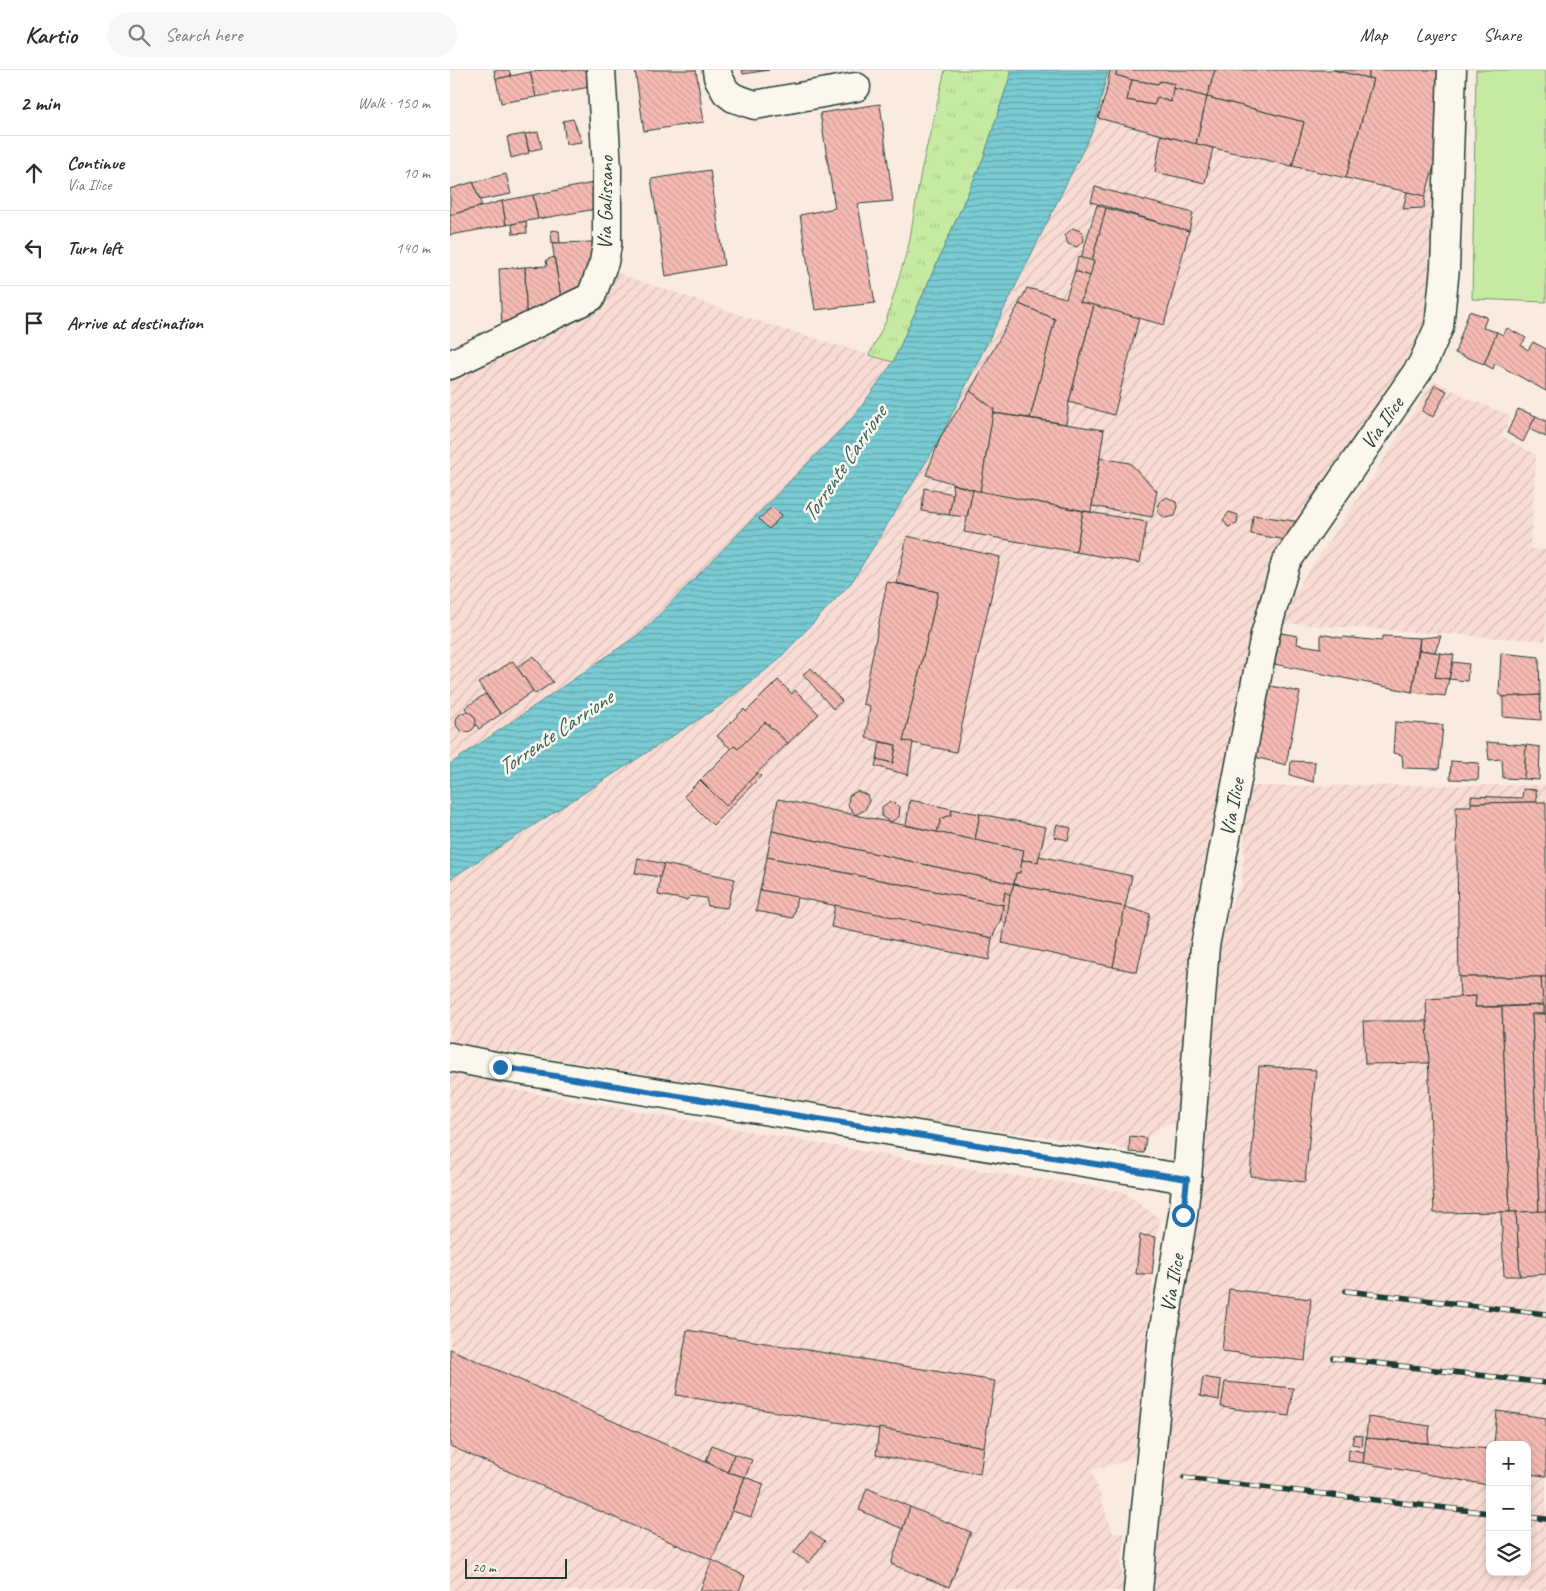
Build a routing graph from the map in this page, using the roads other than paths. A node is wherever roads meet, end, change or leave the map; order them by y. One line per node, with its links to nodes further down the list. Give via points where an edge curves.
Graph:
1 (601, 70): 5 (street, Via Galissano, via 607,168 607,245 591,297)
2 (717, 70): 4 (street, via 726,92 755,105)
3 (1452, 70): 7 (street, Via Ilice, via 1445,268 1439,327 1422,365 1286,562 1265,635 1205,946)
4 (856, 87)
5 (450, 365)
6 (450, 1057): 7 (street)
7 (1187, 1179): 8 (street, Via Ilice, via 1163,1334)
8 (1138, 1591)

